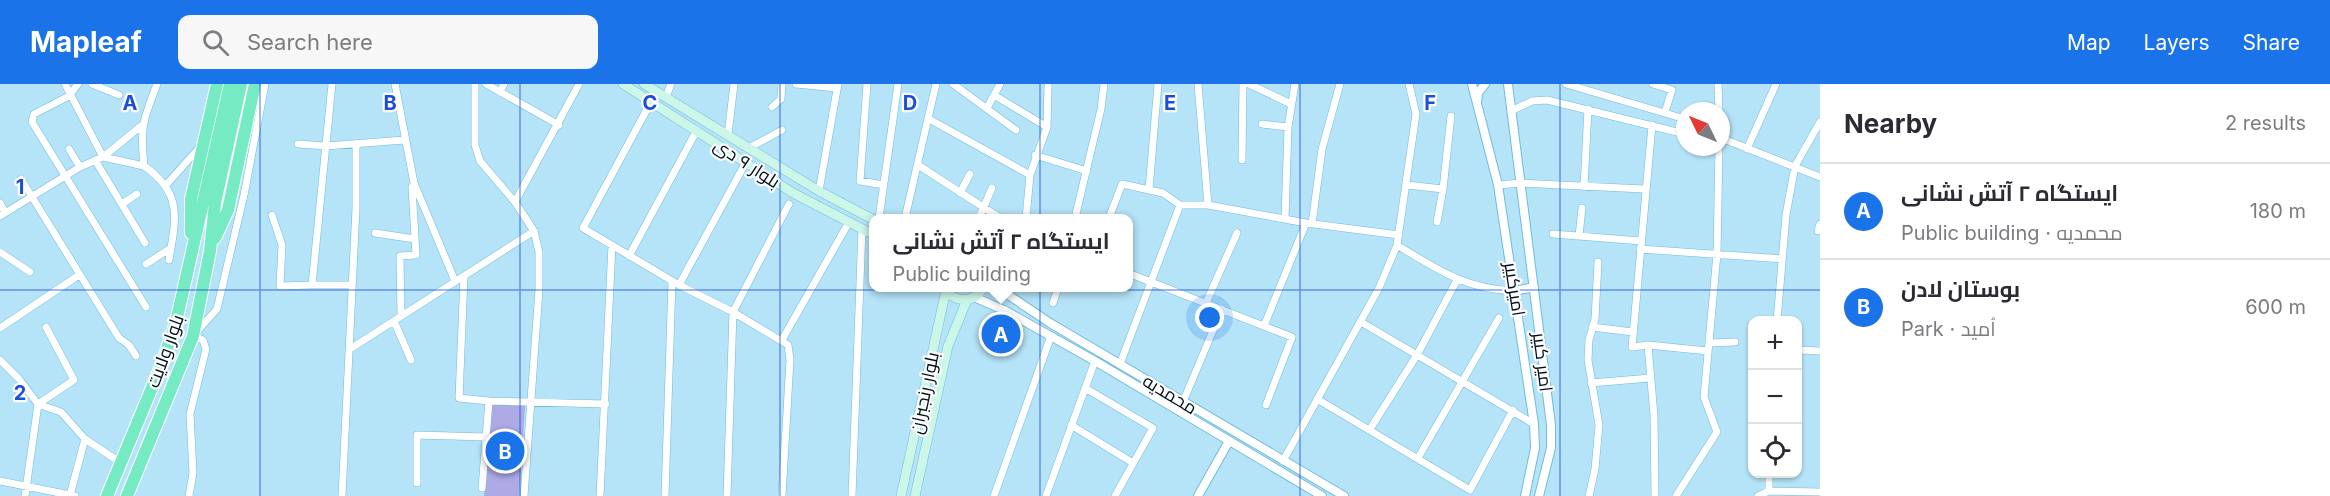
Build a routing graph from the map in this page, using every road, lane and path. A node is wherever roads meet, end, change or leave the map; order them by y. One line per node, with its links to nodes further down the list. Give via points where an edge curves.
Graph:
1 (65, 84): 47 (street)
2 (78, 84): 47 (street)
3 (92, 84): 48 (street)
4 (157, 84): 65 (street)
5 (217, 84): 76 (highway)
6 (230, 84): 114 (highway)
7 (241, 84): 114 (highway)
8 (255, 84): 152 (highway, via 228,210)
9 (266, 84): 193 (street, via 217,309)
10 (332, 84): 79 (street)
11 (395, 84): 74 (street)
12 (476, 84): 115 (street, via 475,145 480,161)
13 (486, 84): 45 (street)
14 (504, 84): 45 (street)
15 (579, 84): 66 (street)
16 (623, 84): 50 (main road, بلوار ۹ دی)
17 (644, 84): 49 (main road, بلوار ۹ دی)
18 (671, 84): 49 (street)
19 (734, 84): 73 (street)
20 (782, 84): 53 (street, via 781,99)
21 (796, 84): 43 (street)
22 (867, 84): 102 (street, via 860,181)
23 (898, 84): 102 (street)
24 (936, 84): 61 (street)
25 (953, 84): 55 (street)
26 (1000, 84): 46 (street)
27 (1048, 84): 67 (street)
28 (1104, 84): 94 (street)
29 (1158, 84): 107 (street)
30 (1198, 84): 120 (street)
31 (1243, 84): 87 (street)
32 (1249, 84): 52 (street)
33 (1295, 84): 52 (street)
34 (1340, 84): 136 (street, via 1322,149)
35 (1409, 84): 103 (street, via 1416,114)
36 (1472, 84): 54 (street, امیرکبیر)
37 (1485, 84): 54 (street, via 1478,93)
38 (1503, 84): 44 (street)
39 (1566, 84): 58 (street)
40 (1653, 84): 58 (street, via 1672,90)
41 (1718, 84): 51 (street)
42 (1776, 84): 82 (street)
43 (838, 86): 110 (street)
44 (1509, 88): 57 (street, امیر کبیر)
45 (500, 92): 66 (street)
46 (994, 95): 55 (street); 67 (street)
47 (69, 96): 85 (street); 97 (street, via 34,114 32,122)
48 (119, 96)
49 (666, 97): 73 (main road, بلوار ۹ دی)
50 (652, 100): 69 (main road, بلوار ۹ دی); 147 (street, via 583,228)
51 (1719, 102)
52 (1291, 104): 68 (street)
53 (772, 107)
54 (1477, 107): 104 (street, امیرکبیر)
55 (987, 108): 71 (street)
56 (1588, 108): 57 (street, via 1542,99); 64 (street); 105 (street)
57 (1513, 110): 100 (street, امیر کبیر)
58 (1665, 112): 60 (street)
59 (1451, 116): 108 (street)
60 (1676, 116)
61 (929, 119): 89 (street); 96 (street)
62 (1820, 122): 92 (street)
63 (1262, 124): 68 (street)
64 (1652, 125): 72 (street); 109 (street)
65 (141, 126): 85 (street); 90 (street)
66 (559, 126): 115 (street)
67 (1047, 127): 83 (street)
68 (1288, 127): 133 (street)
69 (697, 130): 88 (main road, بلوار ۹ دی); 155 (street)
70 (782, 130): 80 (street)
71 (1016, 130)
72 (1676, 132)
73 (728, 135): 80 (main road, بلوار ۹ دی)
74 (404, 140): 78 (street); 91 (street)
75 (1730, 142): 82 (street)
76 (204, 143): 101 (street); 151 (highway, via 191,199)
77 (298, 144): 79 (street)
78 (356, 144): 79 (street); 169 (street)
79 (326, 146): 168 (street)
80 (748, 148): 110 (main road, بلوار ۹ دی)
81 (69, 149): 93 (street)
82 (1747, 149): 92 (street)
83 (1035, 155): 94 (street); 96 (street)
84 (1719, 156): 154 (street)
85 (103, 158): 86 (street); 90 (street)
86 (95, 160): 93 (street); 117 (street)
87 (1242, 160)
88 (746, 162): 134 (main road, بلوار ۹ دی, via 793,193); 167 (street)
89 (918, 165): 111 (street); 125 (street)
90 (144, 166): 101 (street)
91 (411, 166): 145 (street); 165 (street, via 420,201)
92 (1795, 166): 98 (street); 156 (street)
93 (80, 167): 97 (street)
94 (1087, 171): 129 (street)
95 (970, 174): 111 (street)
96 (1030, 175): 128 (street)
97 (66, 176): 113 (street); 180 (street)
98 (1820, 177)
99 (21, 179): 113 (street)
100 (1521, 183): 104 (street); 105 (street); 170 (street, امیر کبیر)
101 (166, 185): 150 (street, via 176,217)
102 (884, 185): 124 (street)
103 (1407, 185): 108 (street); 143 (street)
104 (1498, 185): 171 (street, امیرکبیر)
105 (1584, 187): 109 (street)
106 (992, 188): 122 (street)
107 (1149, 189): 119 (street); 130 (street, via 1122,184)
108 (1443, 189): 135 (street)
109 (1644, 189): 149 (street)
110 (819, 191): 132 (main road, بلوار ۹ دی)
111 (960, 193): 122 (street)
112 (137, 194): 117 (street)
113 (33, 195): 123 (street); 161 (street)
114 (210, 202): 151 (highway, بلوار ولایت); 152 (highway, بلوار ولایت)
115 (514, 202): 138 (street)
116 (0, 203): 123 (street)
117 (122, 204): 146 (street)
118 (789, 204): 182 (street)
119 (1180, 205): 120 (street); 166 (street)
120 (1208, 205): 133 (street)
121 (1582, 208): 144 (street)
122 (983, 210): 126 (street); 127 (street)
123 (3, 214)
124 (880, 214)
125 (906, 214)
126 (981, 214)
127 (991, 214)
128 (1026, 214)
129 (1076, 214)
130 (1110, 214)
131 (272, 215): 168 (street, via 282,245 280,286)
132 (869, 218)
133 (1284, 218): 136 (street)
134 (849, 222): 137 (main road, بلوار ۹ دی); 195 (street)
135 (1437, 222)
136 (1309, 223): 143 (street); 188 (street)
137 (862, 229): 140 (main road, بلوار ۹ دی); 248 (street)
138 (534, 231): 163 (street); 215 (street, via 539,274)
139 (375, 233): 145 (street)
140 (869, 233)
141 (1237, 233): 179 (street)
142 (1553, 234): 144 (street)
143 (1399, 235): 148 (street)
144 (1579, 236): 149 (street)
145 (415, 239): 183 (street, via 417,255 400,256)
146 (145, 243)
147 (612, 245): 155 (street); 216 (street)
148 (1397, 245): 164 (street); 187 (street)
149 (1640, 245): 154 (street); 192 (street)
150 (171, 248): 157 (street); 159 (street)
151 (192, 248): 228 (highway, بلوار ولایت, via 172,333)
152 (210, 251): 193 (highway, بلوار ولایت)
153 (0, 252): 160 (street)
154 (1717, 254): 156 (street); 198 (street)
155 (629, 256): 167 (street)
156 (1782, 259): 184 (street)
157 (169, 260)
158 (1598, 262): 190 (street)
159 (146, 264)
160 (30, 272)
161 (79, 275): 191 (street); 203 (street, via 119,338)
162 (1133, 275): 166 (street)
163 (464, 276): 165 (street); 213 (street, via 459,398)
164 (1456, 280): 171 (street, via 1486,289); 202 (street)
165 (455, 281): 183 (street)
166 (1152, 282): 179 (street); 207 (street)
167 (675, 283): 182 (street); 245 (street)
168 (312, 285): 169 (street)
169 (351, 285): 199 (street)
170 (1534, 287): 171 (street); 258 (street, امیر کبیر, via 1551,436)
171 (1515, 291): 220 (street, امیرکبیر)
172 (944, 292): 249 (main road, بلوار رنجبران)
173 (948, 292): 177 (main road, via 955,298)
174 (978, 292): 177 (main road)
175 (1004, 292): 207 (street, محمدیه)
176 (1057, 292): 178 (street)
177 (971, 298): 194 (street, محمدیه, via 990,303); 250 (main road, بلوار رنجبران, via 949,339)
178 (1053, 303)
179 (1206, 303): 181 (street)
180 (146, 307)
181 (1222, 309): 188 (street); 214 (street)
182 (733, 312): 195 (street); 246 (street)
183 (401, 316): 186 (street)
184 (1777, 316)
185 (1499, 318): 209 (street)
186 (394, 321): 199 (street); 205 (street)
187 (1361, 322): 202 (street); 212 (street)
188 (1264, 326): 218 (street, via 1292,337)
189 (46, 327): 217 (street, via 74,380)
190 (1593, 327): 192 (street); 210 (street, via 1588,360)
191 (0, 328)
192 (1633, 332): 197 (street, via 1632,347)
193 (193, 336): 240 (highway, بلوار ولایت); 241 (street, via 203,340 206,349 190,414 193,473)
194 (1051, 336): 206 (street, محمدیه); 251 (street)
195 (782, 340): 247 (street, via 788,345 790,360)
196 (1735, 342): 198 (street)
197 (1648, 345): 198 (street); 208 (street)
198 (1709, 347): 261 (street, via 1704,397 1717,432)
199 (350, 348): 242 (street)
200 (1802, 350): 201 (street)
201 (1820, 351)
202 (1417, 355): 209 (street); 222 (street)
203 (136, 356)
204 (0, 360): 217 (street)
205 (411, 360)
206 (1095, 361): 211 (street); 225 (street, محمدیه)
207 (1119, 364): 214 (street, محمدیه)
208 (1650, 378): 210 (street); 260 (street)
209 (1463, 380): 219 (street); 226 (street)
210 (1591, 382): 259 (street, via 1599,425)
211 (1085, 388): 221 (street); 229 (street, via 1153,428)
212 (1317, 399): 222 (street); 227 (street)
213 (489, 400): 215 (street); 223 (street)
214 (1183, 402): 227 (street, محمدیه)
215 (530, 403): 216 (street); 243 (street)
216 (606, 404): 244 (street)
217 (38, 405): 224 (street, via 61,412); 233 (street)
218 (1266, 405)
219 (1513, 410): 220 (street); 226 (street, via 1470,490)
220 (1534, 424): 257 (street, امیرکبیر, via 1535,448)
221 (1071, 425): 229 (street); 252 (street)
222 (1370, 429): 226 (street)
223 (486, 437): 232 (street, via 417,435); 234 (street)
224 (85, 439): 228 (street); 238 (street)
225 (1229, 441): 254 (street); 255 (street, محمدیه)
226 (1418, 458)
227 (1283, 461): 256 (street, محمدیه)
228 (121, 463): 239 (highway, بلوار ولایت)
229 (1133, 463): 253 (street)
230 (1769, 478): 235 (street)
231 (0, 481): 233 (street)
232 (417, 483)
233 (26, 486): 237 (street); 238 (street)
234 (482, 488)
235 (1768, 491): 236 (street); 262 (street)
236 (1820, 492)
237 (25, 496)
238 (73, 496)
239 (107, 496)
240 (127, 496)
241 (189, 496)
242 (342, 496)
243 (524, 496)
244 (600, 496)
245 (665, 496)
246 (727, 496)
247 (782, 496)
248 (852, 496)
249 (901, 496)
250 (915, 496)
251 (994, 496)
252 (1046, 496)
253 (1115, 496)
254 (1198, 496)
255 (1322, 496)
256 (1344, 496)
257 (1525, 496)
258 (1539, 496)
259 (1588, 496)
260 (1655, 496)
261 (1676, 496)
262 (1758, 496)

